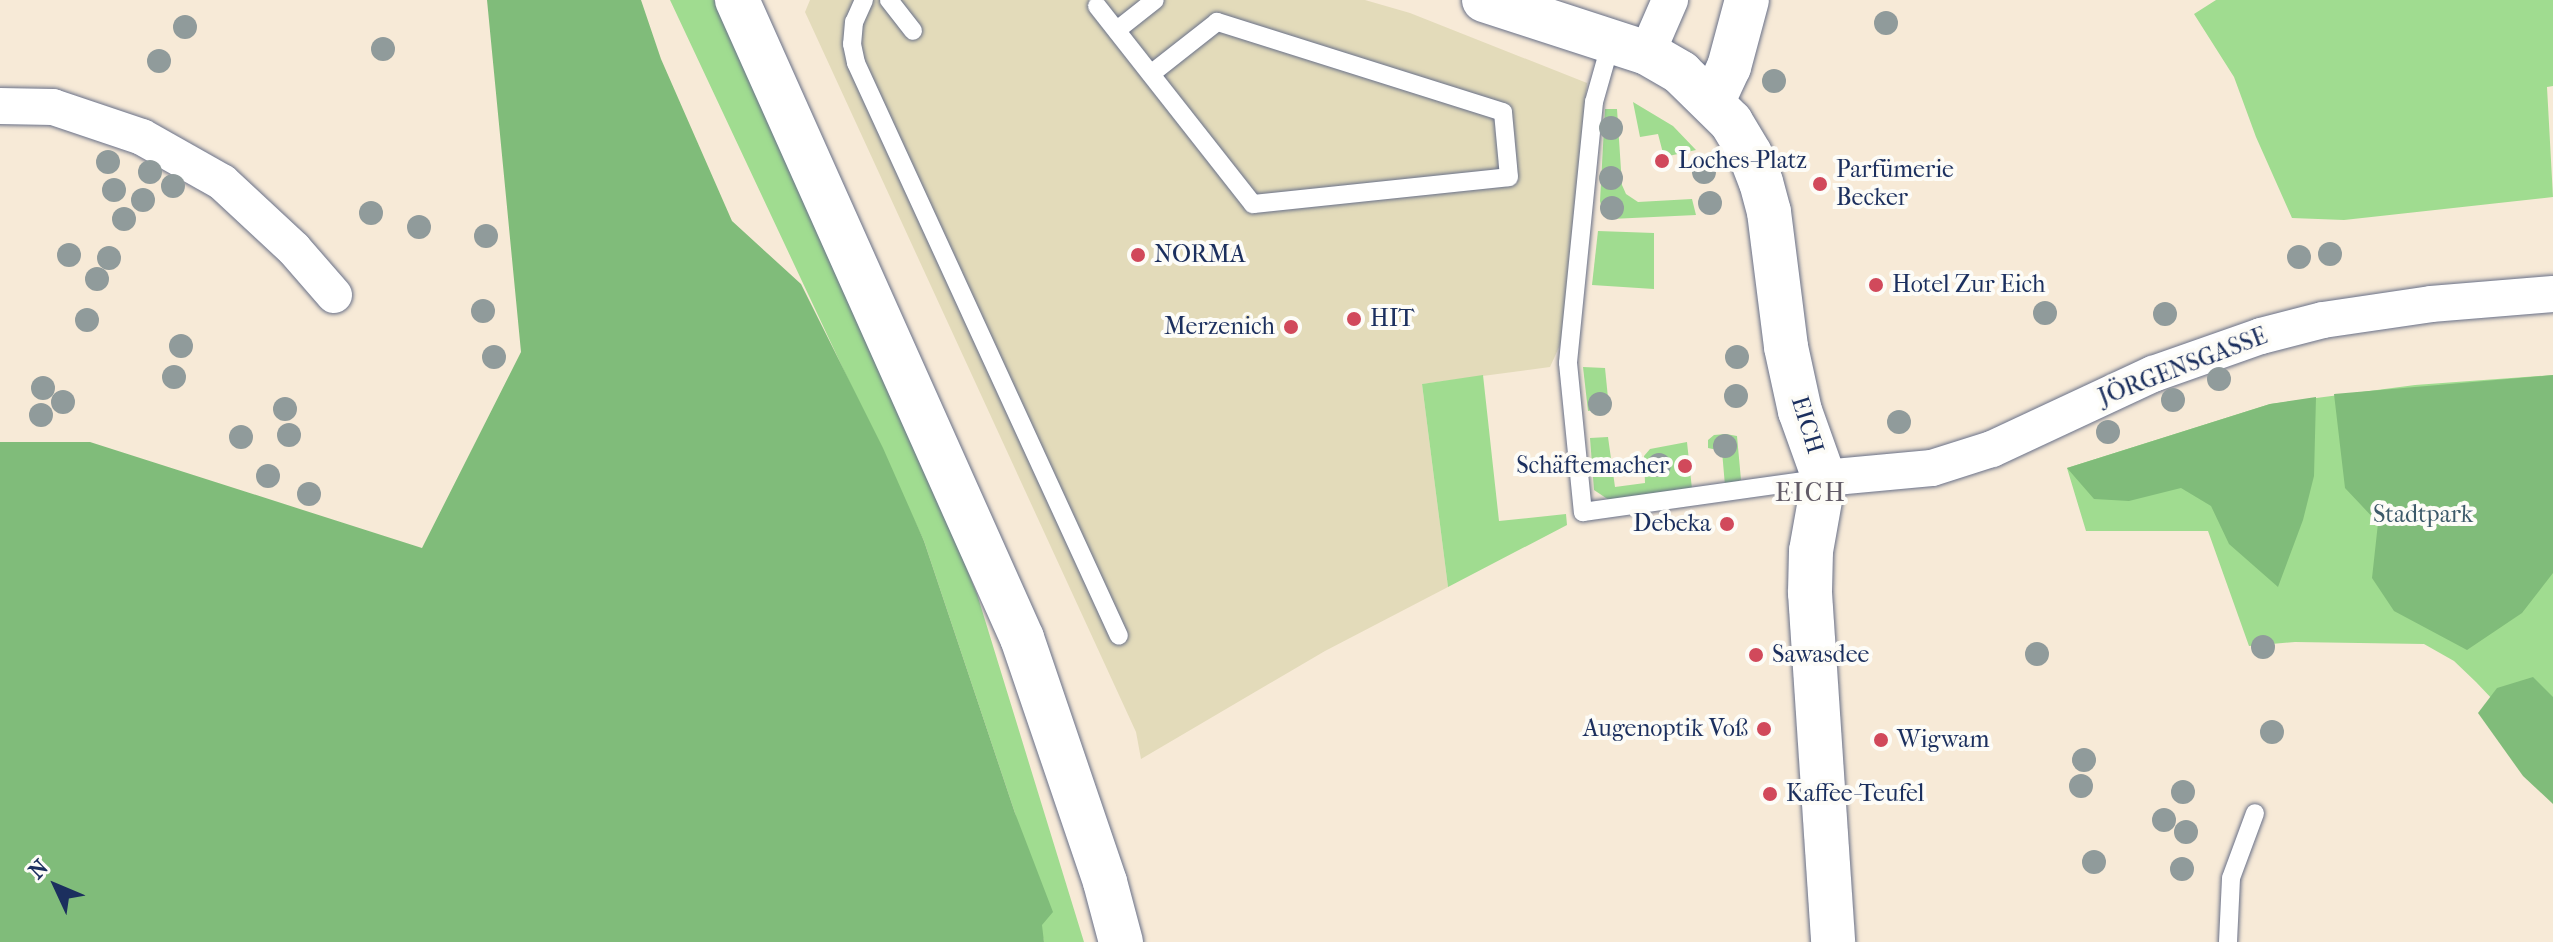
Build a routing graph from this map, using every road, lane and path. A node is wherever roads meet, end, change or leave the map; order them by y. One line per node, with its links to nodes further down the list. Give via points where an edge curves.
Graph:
1 (737, 0): 20 (street, via 1022,638)
2 (864, 0): 18 (lane, via 854,22 856,63)
3 (889, 0): 10 (lane)
4 (1155, 0): 9 (lane)
5 (1484, 0): 11 (street, EICH)
6 (1670, 0): 11 (street)
7 (1747, 0): 13 (street, via 1729,67)
8 (1097, 6): 9 (lane)
9 (1117, 30): 12 (lane)
10 (913, 31)
11 (1629, 48): 13 (street, EICH, via 1681,73); 17 (lane, via 1594,102 1568,363 1583,512)
12 (1151, 74): 12 (lane, via 1253,204 1509,177 1503,112 1217,22)
13 (1713, 101): 17 (street, EICH, via 1750,154 1767,199 1786,347 1800,411)
14 (0, 106): 16 (street, via 53,107 142,137 222,182)
15 (2553, 294): 17 (street, JÖRGENSGASSE, via 2323,320 2153,374 1992,449 1932,468)
16 (334, 295)
17 (1824, 478): 21 (street, EICH, via 1811,551 1810,593)
18 (1119, 636)
19 (2255, 813): 22 (lane, via 2231,878)
20 (1121, 942)
21 (1833, 942)
22 (2228, 942)

